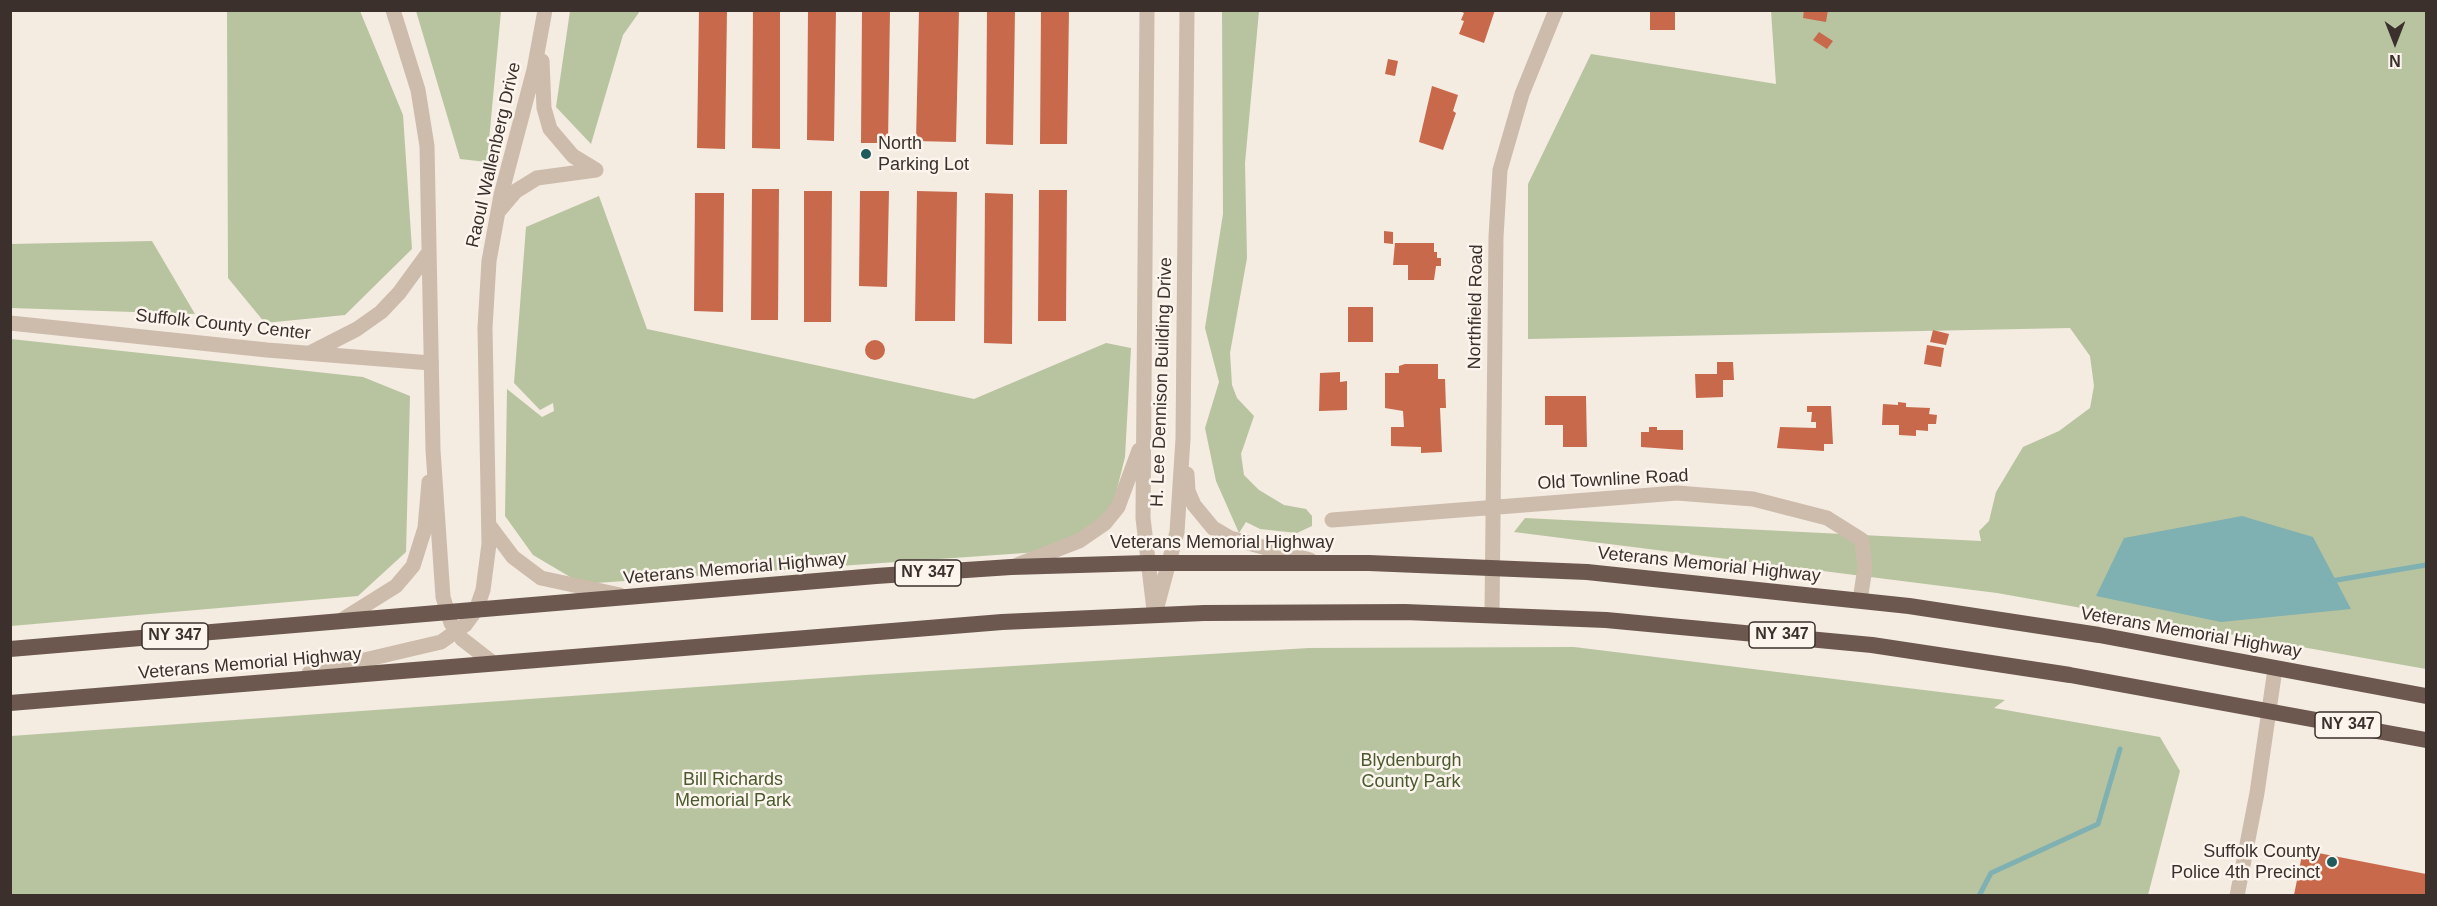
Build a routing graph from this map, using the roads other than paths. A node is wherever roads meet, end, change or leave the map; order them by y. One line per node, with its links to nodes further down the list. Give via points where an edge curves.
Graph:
1 (393, 10): 8 (street, via 422,109 427,146)
2 (545, 10): 6 (street, Raoul Wallenberg Drive)
3 (1147, 10): 12 (street, H. Lee Dennison Building Drive)
4 (1187, 10): 13 (street, H. Lee Dennison Building Drive)
5 (1557, 10): 15 (street, Northfield Road, via 1522,94 1500,170)
6 (541, 39): 7 (street, Raoul Wallenberg Drive); 7 (street, via 543,97 550,129 573,156 596,170 549,175 526,183)
7 (496, 216): 17 (street, Raoul Wallenberg Drive, via 485,328)
8 (429, 252): 10 (street, via 381,312); 11 (street)
9 (10, 323): 10 (street, Suffolk County Center)
10 (310, 353): 11 (street, Suffolk County Center)
11 (431, 363): 14 (street)
12 (1143, 438): 20 (street, H. Lee Dennison Building Drive); 21 (street, via 1123,496 1105,523 1079,541)
13 (1183, 439): 18 (street, H. Lee Dennison Building Drive, via 1177,532); 19 (street, via 1188,491 1205,522 1230,538)
14 (433, 450): 26 (street); 29 (street, via 425,528 413,566 396,586)
15 (1494, 508): 16 (street, Old Townline Road); 22 (street, Northfield Road); 24 (street, Old Townline Road, via 1677,493 1753,499 1827,518 1862,540 1865,568)
16 (1332, 520)
17 (489, 525): 23 (street, via 513,557 541,578); 25 (street, Raoul Wallenberg Drive, via 489,562)
18 (1170, 562): 19 (highway, Veterans Memorial Highway / NY 347); 20 (highway, Veterans Memorial Highway / NY 347); 27 (street, H. Lee Dennison Building Drive)
19 (1318, 562): 22 (highway, Veterans Memorial Highway / NY 347)
20 (1147, 563): 21 (highway, Veterans Memorial Highway / NY 347); 27 (street, H. Lee Dennison Building Drive)
21 (1011, 567): 23 (highway, Veterans Memorial Highway / NY 347)
22 (1493, 567): 24 (highway, Veterans Memorial Highway / NY 347, via 1587,572); 28 (street, Northfield Road)
23 (631, 597): 25 (highway, Veterans Memorial Highway / NY 347)
24 (1860, 600): 33 (highway, Veterans Memorial Highway / NY 347, via 2065,630)
25 (476, 610): 26 (highway, Veterans Memorial Highway / NY 347); 30 (street)
26 (446, 612): 29 (highway, Veterans Memorial Highway / NY 347); 30 (street)
27 (1155, 614): 28 (highway, Veterans Memorial Highway / NY 347); 32 (highway, Veterans Memorial Highway / NY 347, via 1002,622)
28 (1492, 614): 37 (highway, Veterans Memorial Highway / NY 347, via 1672,625 1872,645)
29 (339, 621): 31 (highway, Veterans Memorial Highway / NY 347)
30 (458, 632): 32 (street, via 469,647); 34 (street, via 429,646)
31 (10, 649)
32 (493, 663): 34 (highway, Veterans Memorial Highway / NY 347)
33 (2275, 669): 35 (highway, Veterans Memorial Highway / NY 347); 37 (street)
34 (274, 681): 36 (highway, Veterans Memorial Highway / NY 347)
35 (2427, 696)
36 (10, 704)
37 (2270, 711): 38 (highway, Veterans Memorial Highway / NY 347); 39 (street)
38 (2427, 740)
39 (2237, 896)

